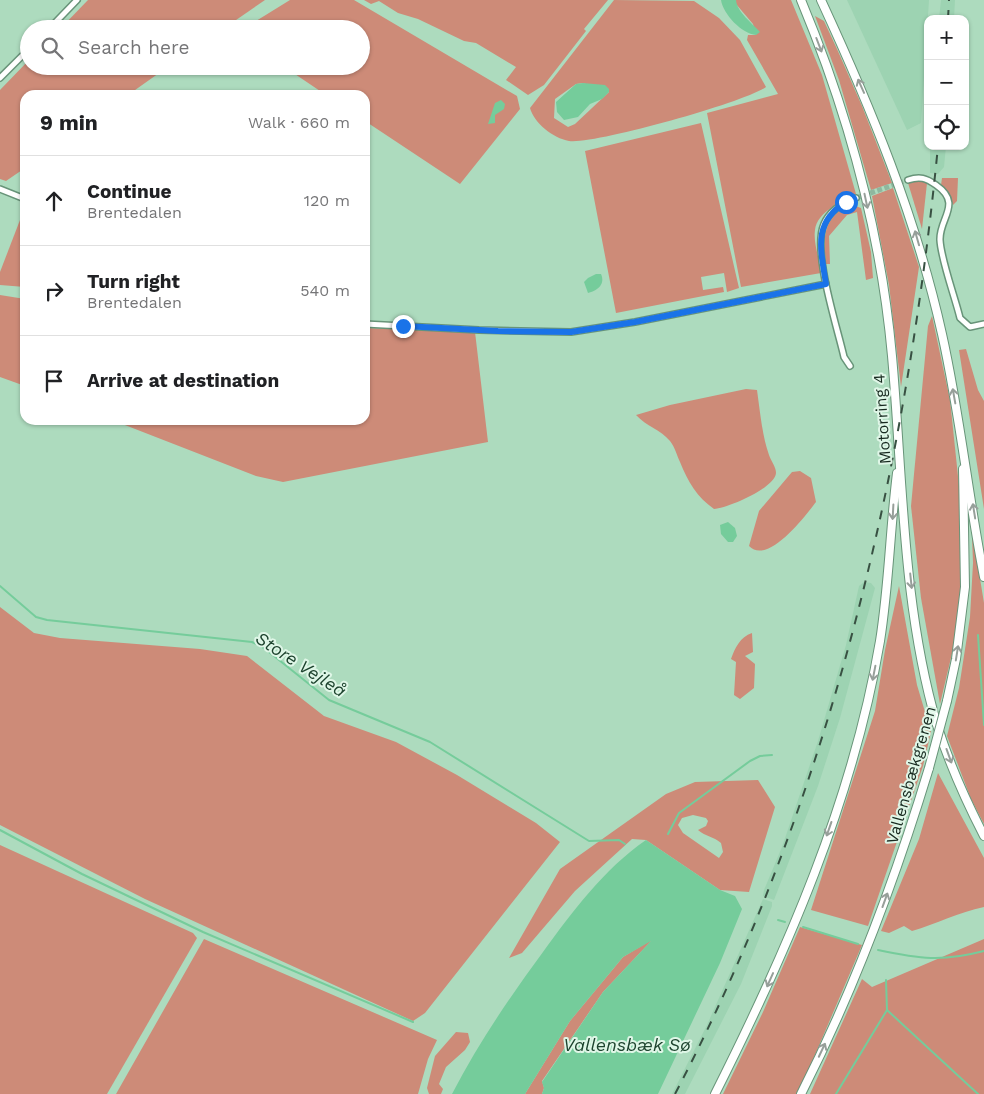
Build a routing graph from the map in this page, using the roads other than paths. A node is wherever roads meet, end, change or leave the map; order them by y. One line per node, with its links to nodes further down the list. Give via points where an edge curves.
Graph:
1 (77, 0): 4 (street)
2 (801, 0): 16 (highway, Motorring 4, one-way to 16, via 831,76 850,138 875,243 892,354)
3 (821, 0): 15 (highway, one-way to 3, via 942,334 916,234 862,89)
4 (58, 20)
5 (20, 58): 6 (street)
6 (0, 78)
7 (908, 180): 13 (street, via 926,178 946,194 949,207 940,239 960,318 970,327)
8 (0, 189): 9 (street)
9 (20, 197)
10 (856, 198): 11 (street, via 837,207 824,224 820,248)
11 (826, 284): 12 (street, via 571,332); 14 (street, via 844,357)
12 (370, 324)
13 (984, 324)
14 (850, 366)
15 (962, 444): 17 (highway, one-way to 15); 20 (highway, Vallensbækgrenen, one-way to 15, bridge, via 869,943 900,858 947,701 965,587)
16 (898, 463): 18 (highway, Motorring 4, one-way to 18, via 913,599 937,724); 19 (highway, one-way to 19, via 880,642 850,767 791,931)
17 (984, 577)
18 (984, 836)
19 (715, 1094)
20 (801, 1094)

